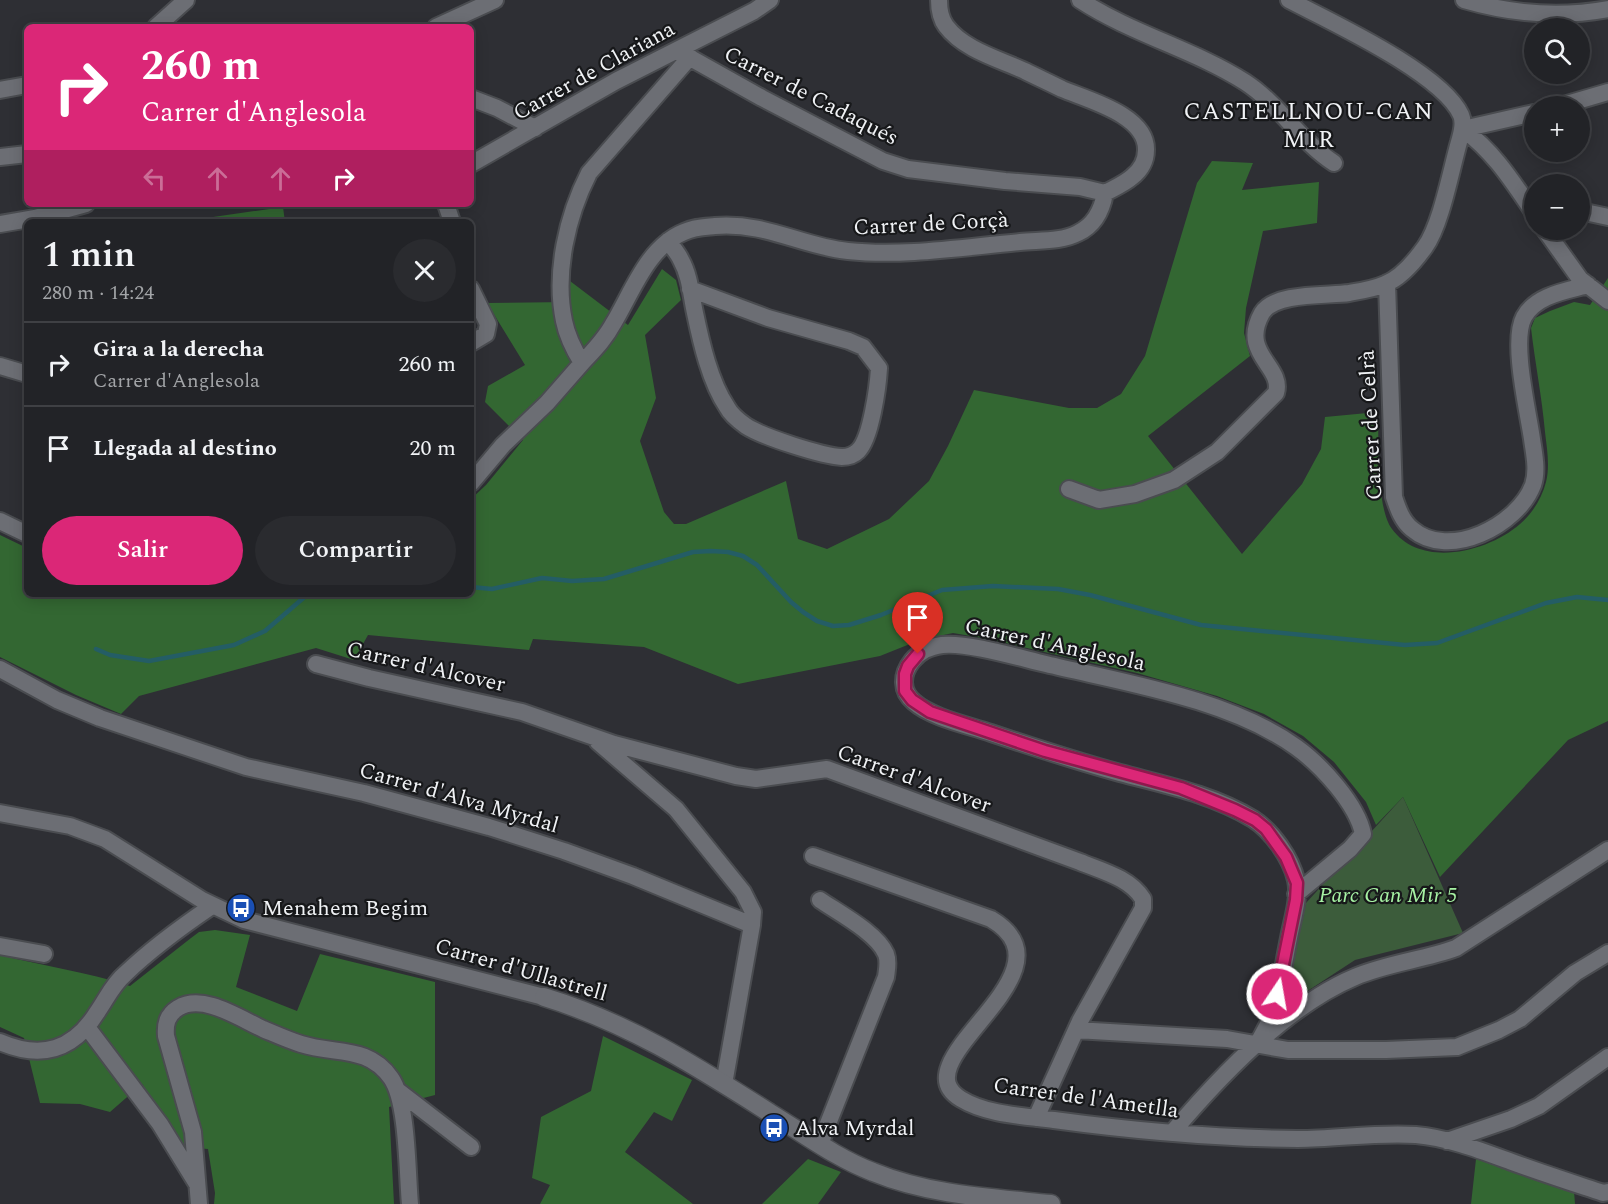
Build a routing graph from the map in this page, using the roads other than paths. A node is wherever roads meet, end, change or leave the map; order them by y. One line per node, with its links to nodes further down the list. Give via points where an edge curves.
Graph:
1 (186, 0): 9 (street)
2 (495, 0): 10 (street)
3 (770, 0): 11 (street, Carrer de Clariana)
4 (939, 0): 24 (street, via 946,26 965,43 1114,110 1141,132 1147,143 1142,166 1134,176)
5 (1080, 0): 23 (street, via 1246,83)
6 (1289, 0): 19 (street, via 1432,81 1461,116)
7 (1464, 0): 8 (street, via 1524,13 1583,14)
8 (1608, 9)
9 (159, 24)
10 (443, 24)
11 (684, 54): 18 (street, Carrer de Clariana, via 616,81); 24 (street, Carrer de Cadaqués, via 883,161 908,169); 40 (street, via 589,173 580,191 565,246 561,284 564,322)
12 (24, 86): 13 (street)
13 (0, 90)
14 (1608, 92): 15 (street)
15 (1590, 97)
16 (474, 99): 18 (street)
17 (1524, 115): 19 (street)
18 (535, 128): 22 (street, Carrer de Clariana)
19 (1463, 129): 25 (street, via 1498,161); 34 (street, via 1434,231 1415,260)
20 (24, 153): 21 (street)
21 (0, 157)
22 (474, 162)
23 (1334, 163)
24 (1105, 193): 33 (street, Carrer de Corçà, via 1102,207 1090,225 1078,233 1050,240 901,252 847,251 733,225 697,228)
25 (1524, 193)
26 (75, 207): 29 (street)
27 (1590, 213): 28 (street)
28 (1608, 217)
29 (29, 219)
30 (24, 220): 31 (street)
31 (0, 224)
32 (1552, 240): 35 (street)
33 (668, 242): 36 (street, via 681,259); 40 (street, Carrer de Corçà, via 642,273 603,340)
34 (1387, 284): 35 (street, Carrer de Celrà, via 1394,497 1404,521 1412,529 1448,541 1498,526 1522,505 1529,493 1536,471 1519,349 1520,327 1538,302); 44 (street, via 1350,293 1294,297 1269,305 1257,327 1256,339 1258,351 1278,385 1276,393 1217,452 1182,476 1161,486 1099,500)
35 (1587, 285): 38 (street)
36 (690, 289): 36 (street, via 863,347 879,368 870,425 859,450 840,457 819,452 748,428 735,417 713,376 699,336)
37 (474, 295): 39 (street, via 488,324 486,334)
38 (1608, 301)
39 (474, 341)
40 (582, 363): 43 (street)
41 (0, 366): 42 (street)
42 (24, 373)
43 (474, 479)
44 (1069, 489)
45 (0, 521): 46 (street)
46 (24, 533)
47 (316, 664): 49 (street, Carrer d'Alcover, via 522,712)
48 (0, 669): 56 (street, Carrer d'Alva Myrdal, via 100,718 246,767 489,827 633,876)
49 (588, 734): 56 (street, via 676,810 743,892 753,912); 62 (street, Carrer d'Alcover, via 659,757 756,779 827,769 1131,885 1143,899 1143,908)
50 (0, 813): 55 (street, Carrer d'Ullastrell, via 70,826 105,839)
51 (1608, 850): 64 (street, via 1456,948 1353,978 1318,998)
52 (813, 856): 68 (street, Carrer de l'Ametlla, via 991,919 1009,933 1018,952 1015,970 958,1051 947,1081 954,1094 968,1103)
53 (1296, 894): 53 (street, Carrer d'Anglesola, via 1297,883 1286,857 1255,820 1181,788 1045,751 930,712 905,691 908,666 918,654 945,644 1004,654 1204,704 1257,725 1295,746 1340,789 1363,834); 64 (street, Carrer d'Anglesola, via 1272,1016)
54 (820, 900): 71 (street, via 874,938 888,964 886,978)
55 (212, 906): 60 (street, Carrer d'Ullastrell, via 262,925); 61 (street, via 170,934 126,972)
56 (752, 925): 66 (street)
57 (0, 946): 59 (street)
58 (1608, 952): 64 (street, via 1575,973 1520,1019 1457,1047 1288,1050)
59 (45, 954)
60 (544, 997): 66 (street, Carrer d'Ullastrell, via 636,1033)
61 (87, 1027): 63 (street, via 70,1042 42,1052); 73 (street, via 160,1124)
62 (1076, 1030): 64 (street, via 1227,1039); 68 (street, Carrer d'Alcover)
63 (0, 1042)
64 (1257, 1045): 69 (street)
65 (1608, 1057): 70 (street, via 1539,1106)
66 (724, 1084): 71 (street, Carrer d'Ullastrell)
67 (397, 1090): 72 (street); 73 (street, via 393,1080 372,1059 301,1044 217,1008 200,1004 179,1007 168,1018 166,1036 193,1132); 76 (street)
68 (1036, 1118): 69 (street, Carrer de l'Ametlla)
69 (1172, 1133): 70 (street, Carrer de l'Ametlla, via 1311,1139 1416,1135)
70 (1447, 1141): 74 (street, Carrer de l'Ametlla)
71 (820, 1144): 77 (street, Carrer d'Ullastrell, via 873,1173 928,1189)
72 (471, 1147)
73 (197, 1185): 75 (street)
74 (1603, 1194)
75 (199, 1204)
76 (410, 1204)
77 (1052, 1204)

